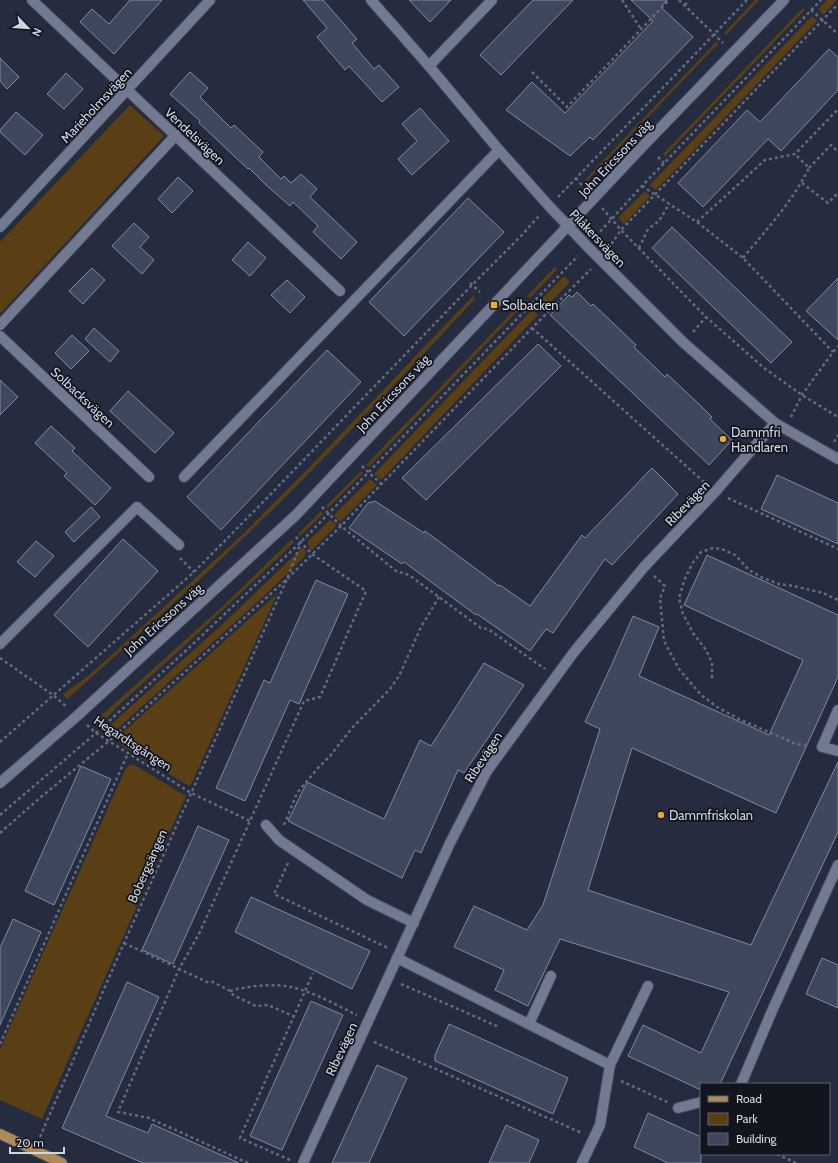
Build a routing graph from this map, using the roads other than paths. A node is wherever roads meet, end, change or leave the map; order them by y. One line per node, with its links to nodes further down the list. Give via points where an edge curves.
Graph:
1 (32, 0): 7 (street, Vendelsvägen)
2 (210, 0): 7 (street, Marieholmsvägen)
3 (371, 0): 6 (street, Pilåkersvägen)
4 (492, 0): 6 (street)
5 (784, 0): 10 (street, John Ericssons väg)
6 (429, 66): 9 (street, Pilåkersvägen)
7 (128, 90): 8 (street, Vendelsvägen); 11 (street, Marieholmsvägen)
8 (176, 136): 12 (street, Vendelsvägen); 13 (street)
9 (499, 150): 10 (street, Pilåkersvägen); 18 (street)
10 (568, 226): 15 (street, Pilåkersvägen, via 684,343); 23 (street, John Ericssons väg, via 296,515 77,716)
11 (0, 227)
12 (340, 291)
13 (0, 325)
14 (0, 336): 17 (street, Solbacksvägen)
15 (775, 423): 16 (street, Pilåkersvägen); 26 (street, Ribevägen, via 715,492 644,567 574,652 487,771 450,843)
16 (838, 459)
17 (149, 477)
18 (184, 477)
19 (179, 545): 20 (street, via 137,507)
20 (0, 644)
21 (838, 710): 22 (street, via 822,747)
22 (838, 751)
23 (0, 783)
24 (266, 825): 26 (street, via 279,840 367,900)
25 (838, 865): 32 (street)
26 (414, 923): 27 (street, Ribevägen)
27 (398, 956): 30 (street); 37 (street, Ribevägen)
28 (551, 976): 30 (street)
29 (648, 986): 31 (street)
30 (529, 1024): 31 (street)
31 (610, 1065): 38 (street, via 600,1125)
32 (742, 1083)
33 (700, 1102): 34 (street)
34 (678, 1108)
35 (0, 1134): 36 (main road)
36 (62, 1163)
37 (303, 1163)
38 (582, 1163)

